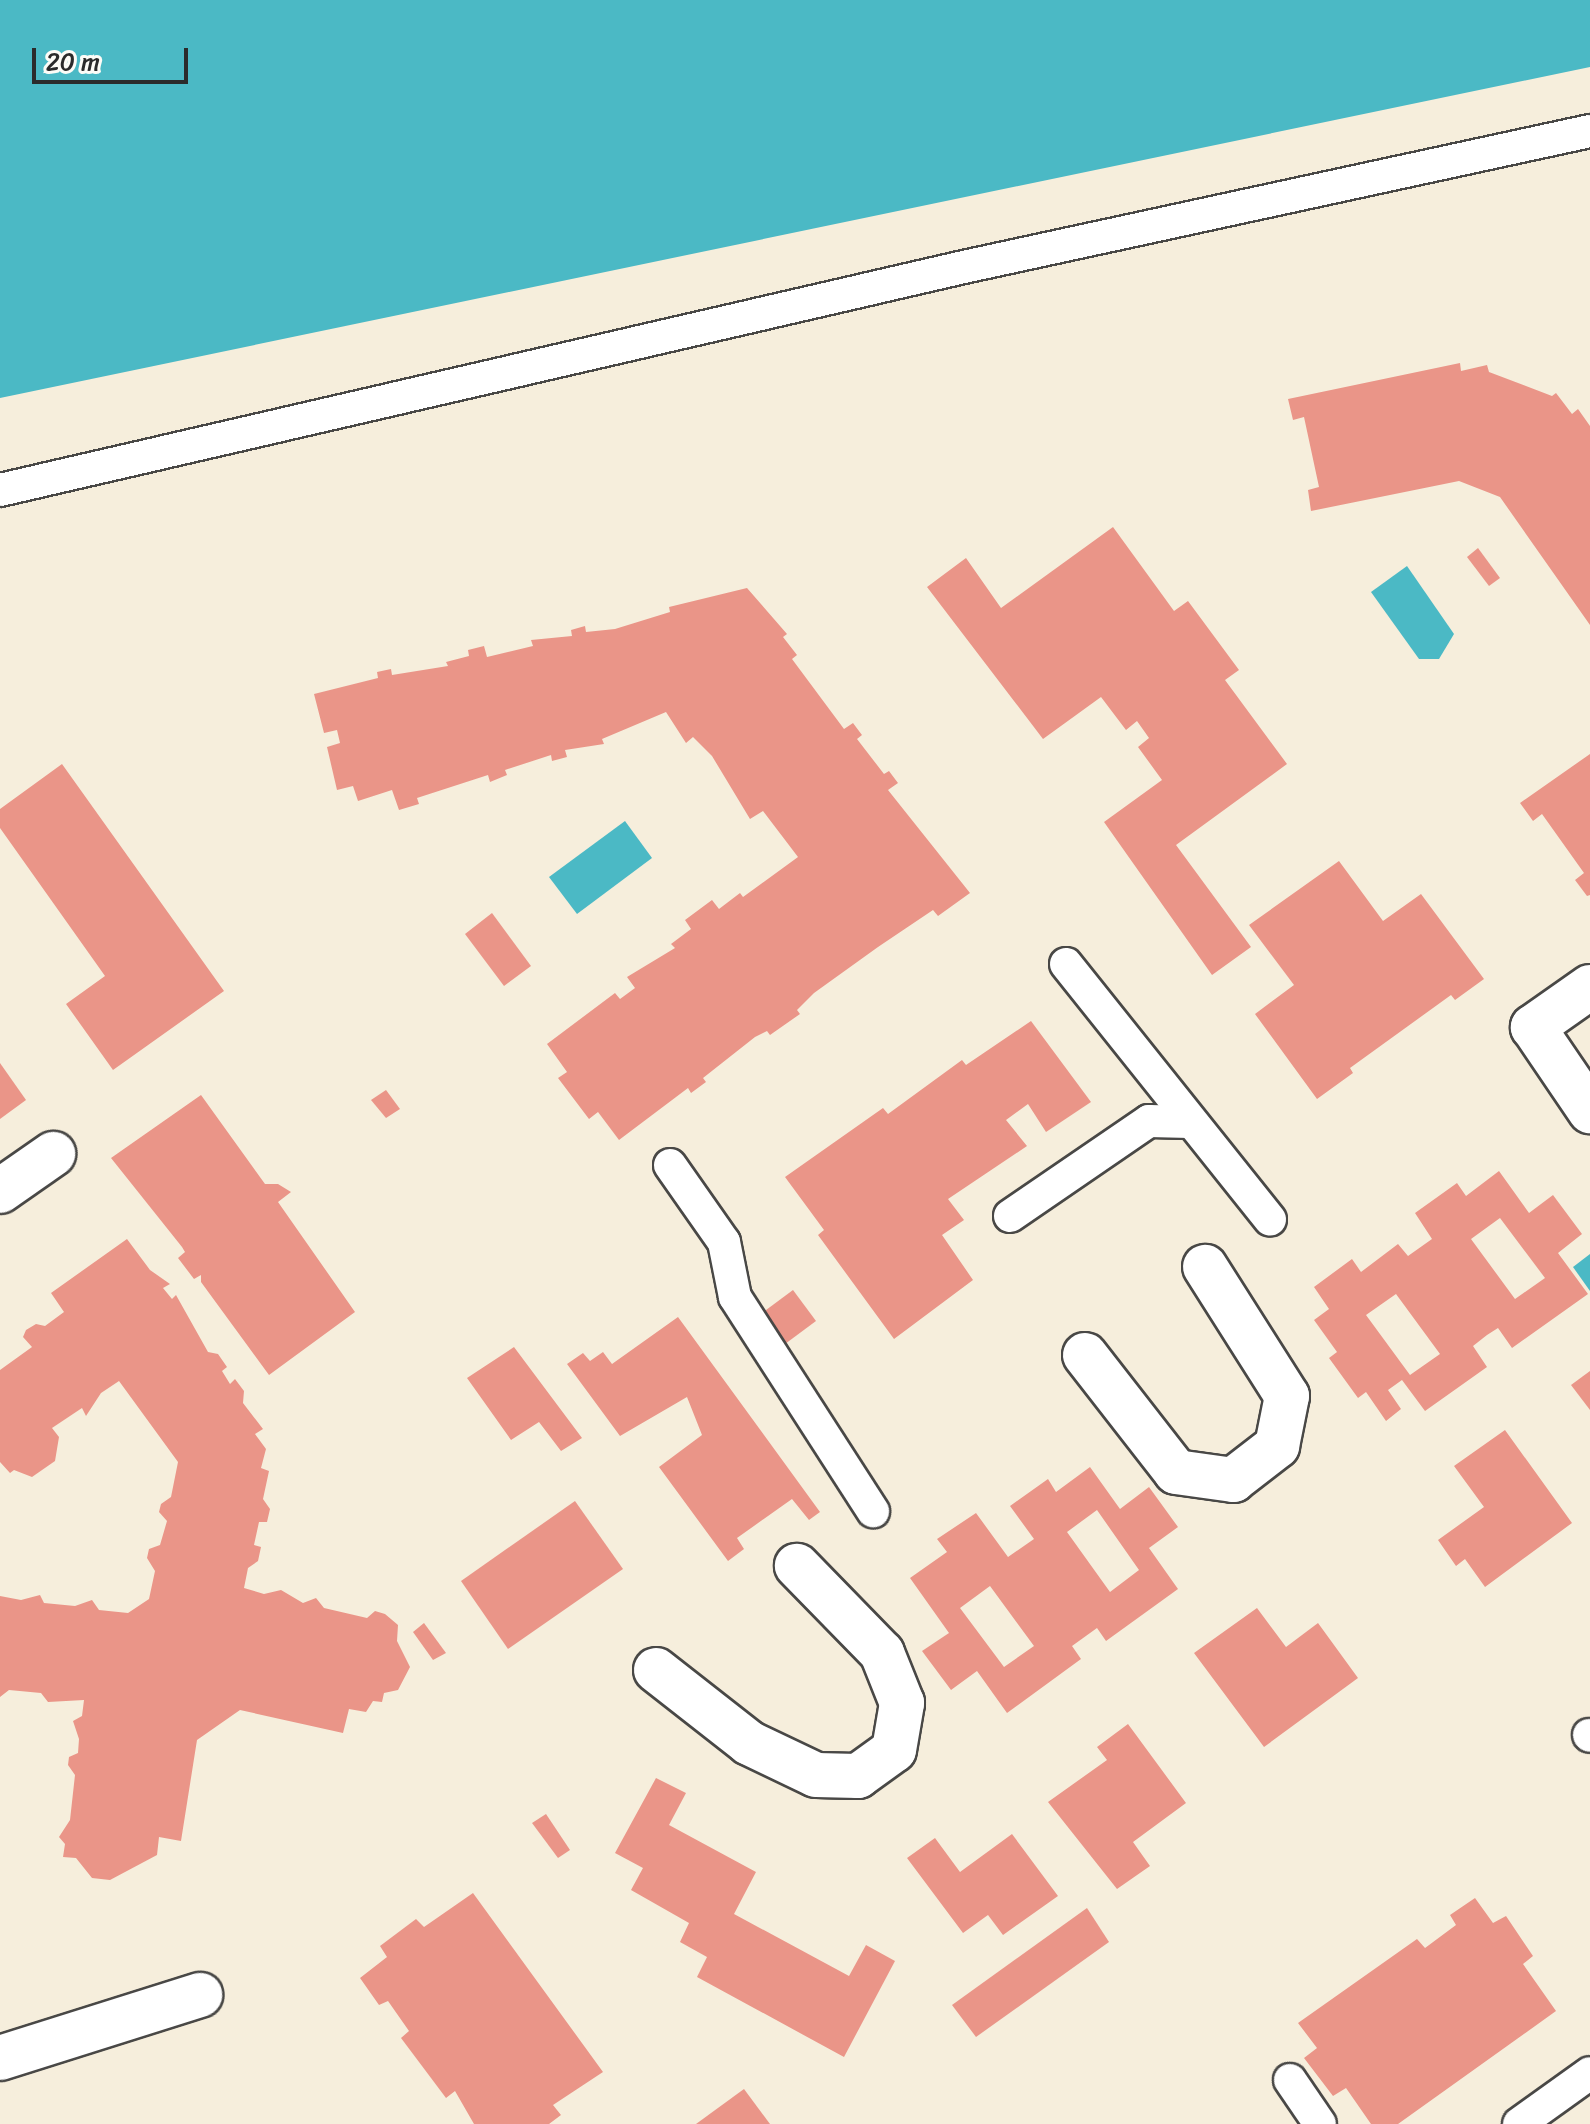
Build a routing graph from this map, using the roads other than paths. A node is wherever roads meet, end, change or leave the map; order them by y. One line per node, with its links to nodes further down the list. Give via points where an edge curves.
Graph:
1 (1590, 131): 2 (lane, via 928,275)
2 (0, 490)
3 (1066, 964): 6 (lane)
4 (1590, 987): 5 (street, via 1533,1027)
5 (1590, 1111)
6 (1190, 1122): 10 (lane, via 1149,1121); 11 (lane)
7 (53, 1154): 9 (street)
8 (670, 1165): 14 (lane, via 724,1242 735,1297)
9 (0, 1191)
10 (1010, 1216)
11 (1270, 1220)
12 (1205, 1267): 13 (street, via 1287,1396 1277,1446 1233,1480 1176,1472)
13 (1085, 1355)
14 (873, 1511)
15 (797, 1566): 16 (street, via 882,1653 902,1703 894,1750 858,1776 816,1775 749,1743)
16 (656, 1670)
17 (200, 1995): 18 (street)
18 (0, 2058)
19 (1590, 2073): 22 (lane)
20 (1290, 2080): 21 (lane)
21 (1320, 2124)
22 (1519, 2124)

